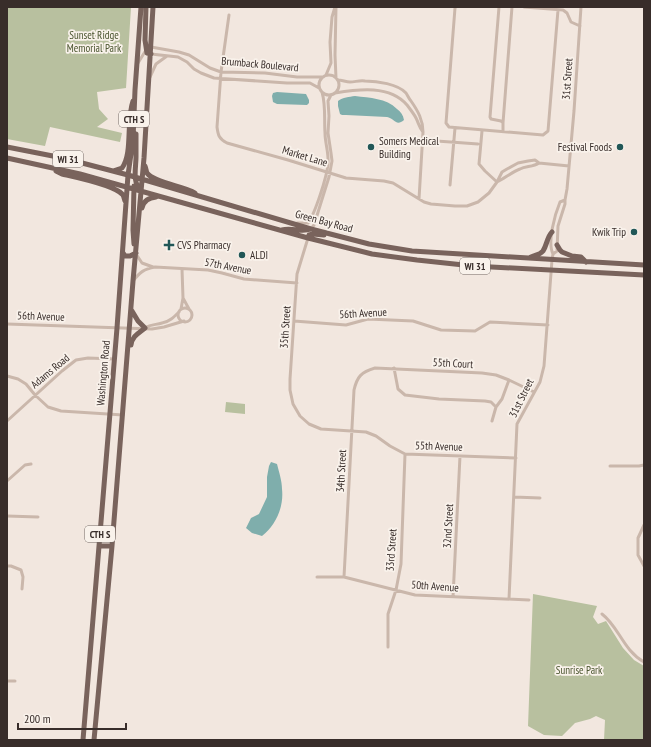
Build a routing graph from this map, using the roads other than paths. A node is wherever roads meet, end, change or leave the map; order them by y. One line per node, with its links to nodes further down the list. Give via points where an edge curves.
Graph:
1 (141, 7): 16 (main road, Washington Road / CTH S)
2 (146, 7): 13 (main road, via 145,40)
3 (153, 7): 13 (main road)
4 (336, 7): 18 (street, via 332,16 331,62); 20 (street)
5 (456, 7): 28 (street, via 446,123 449,127)
6 (499, 7): 27 (street, via 490,117)
7 (512, 7): 27 (street)
8 (524, 7): 10 (street)
9 (581, 7): 12 (street, 31st Street)
10 (558, 10): 12 (street, via 568,13 571,22); 30 (street, via 548,131 543,135)
11 (229, 15): 17 (street, Market Lane)
12 (580, 26): 40 (street, 31st Street)
13 (148, 49): 14 (main road, via 147,53); 16 (street); 17 (street, Brumback Boulevard, via 189,55)
14 (151, 54): 15 (street, Brumback Boulevard); 21 (main road, Washington Road / CTH S)
15 (167, 56): 19 (street, Brumback Boulevard, via 178,58 205,75); 21 (street, via 156,64)
16 (137, 64): 26 (main road, Washington Road / CTH S)
17 (221, 72): 18 (street, Brumback Boulevard, via 297,77); 19 (street, Market Lane)
18 (324, 76): 20 (street, via 332,75); 22 (street, via 319,82)
19 (220, 79): 22 (street, Brumback Boulevard, via 310,83); 42 (street, Market Lane, via 217,127 221,140)
20 (337, 79): 24 (street, via 339,87); 31 (street, via 349,82 386,83 405,92 416,108 423,124)
21 (149, 80): 37 (main road, Washington Road / CTH S)
22 (319, 88): 23 (street)
23 (322, 92): 25 (street); 42 (street)
24 (335, 93): 25 (street); 31 (street, via 364,90 385,92 400,98 416,118)
25 (331, 95): 42 (street, via 328,101 328,134 332,161)
26 (134, 97): 41 (main road, via 130,108 125,163 122,168); 43 (main road, Washington Road / CTH S, via 133,140); 44 (main road)
27 (503, 123): 30 (street)
28 (455, 128): 29 (street); 33 (street)
29 (482, 130): 30 (street); 46 (street, via 479,164)
30 (503, 131)
31 (423, 132): 32 (street)
32 (422, 140): 33 (street); 53 (street)
33 (454, 142): 34 (street); 47 (street)
34 (478, 144)
35 (7, 147): 41 (main road, Green Bay Road / WI 31)
36 (7, 158): 39 (main road, Green Bay Road / WI 31)
37 (144, 158): 45 (main road, Washington Road / CTH S); 52 (main road, via 146,171 152,177 188,189)
38 (539, 162): 40 (street, Market Lane); 46 (street, Market Lane, via 512,172); 46 (street, Market Lane, via 535,160 518,163 502,172)
39 (46, 166): 48 (main road, Green Bay Road / WI 31); 55 (main road, via 62,174 112,188 123,196)
40 (569, 166): 54 (street, 31st Street)
41 (111, 171): 43 (main road, Green Bay Road / WI 31)
42 (328, 173): 53 (street, Market Lane, via 346,178 393,183); 56 (street, via 311,219 308,223); 57 (street)
43 (128, 175): 44 (main road, Green Bay Road / WI 31); 48 (main road, Washington Road / CTH S); 49 (main road)
44 (135, 177): 45 (main road, Green Bay Road / WI 31); 50 (main road)
45 (142, 179): 50 (main road, Washington Road / CTH S); 52 (main road, Green Bay Road / WI 31)
46 (498, 182): 53 (street, Market Lane, via 478,202 467,206 430,204)
47 (450, 185)
48 (127, 188): 49 (main road, Green Bay Road / WI 31); 55 (main road, Washington Road / CTH S)
49 (135, 190): 50 (main road, Green Bay Road / WI 31); 65 (main road, via 133,230)
50 (141, 191): 51 (main road, Green Bay Road / WI 31); 61 (main road, Washington Road / CTH S)
51 (160, 196): 58 (main road, Green Bay Road / WI 31); 61 (main road, via 148,199 144,203)
52 (201, 197): 56 (main road, Green Bay Road / WI 31)
53 (419, 199)
54 (565, 200): 59 (street, 31st Street, via 560,202); 63 (street, 31st Street, via 566,204 558,226)
55 (126, 208): 64 (main road, Washington Road / CTH S)
56 (294, 224): 57 (main road, Green Bay Road / WI 31)
57 (311, 229): 58 (main road); 60 (main road, Green Bay Road / WI 31)
58 (282, 231): 62 (main road, Green Bay Road / WI 31)
59 (552, 232): 66 (street, 31st Street); 67 (main road, via 542,252)
60 (330, 234): 62 (main road, via 311,234); 67 (main road, Green Bay Road / WI 31, via 412,251)
61 (137, 238): 65 (main road, Washington Road / CTH S)
62 (308, 238): 72 (main road, Green Bay Road / WI 31, via 372,254 417,260); 75 (street, 35th Street, via 297,274)
63 (557, 245): 66 (street, 31st Street); 68 (main road, via 565,253 581,257)
64 (122, 253): 65 (main road, via 125,256); 84 (main road, Washington Road / CTH S)
65 (136, 253): 70 (street, 57th Avenue, via 142,262); 74 (main road, Washington Road / CTH S)
66 (553, 257): 67 (main road, Green Bay Road / WI 31); 68 (main road, Green Bay Road / WI 31); 72 (street, 31st Street)
67 (530, 258)
68 (586, 262): 69 (main road, Green Bay Road / WI 31)
69 (644, 265)
70 (155, 267): 71 (street, 57th Avenue); 74 (street, via 139,274)
71 (182, 269): 75 (street, 57th Avenue, via 214,270 244,279); 76 (street)
72 (552, 270): 73 (main road, Green Bay Road / WI 31); 83 (street, 31st Street)
73 (644, 275)
74 (133, 281): 77 (main road, Washington Road / CTH S)
75 (297, 283): 81 (street, 35th Street)
76 (183, 298): 78 (street); 79 (street)
77 (132, 309): 85 (main road, Washington Road / CTH S); 86 (main road, via 137,320)
78 (189, 309): 79 (street); 80 (street, via 191,318)
79 (180, 311): 80 (street, via 179,318); 86 (street, 56th Avenue, via 167,322 149,325)
80 (184, 321): 86 (street, 56th Avenue, via 159,328)
81 (294, 321): 83 (street, 56th Avenue, via 346,325 368,319 413,321 441,330 475,331 490,322); 98 (street, 35th Street, via 290,389 293,404)
82 (7, 324): 84 (street, 56th Avenue)
83 (548, 325): 93 (street, 31st Street, via 544,366 540,382)
84 (117, 328): 85 (street, 56th Avenue); 87 (main road, Washington Road / CTH S)
85 (130, 328): 86 (street, 56th Avenue); 88 (main road, Washington Road / CTH S)
86 (146, 328): 88 (main road, via 132,341)
87 (114, 359): 94 (street, Adams Road, via 76,360); 96 (main road, Washington Road / CTH S)
88 (127, 366): 97 (main road, Washington Road / CTH S)
89 (394, 368): 90 (street, 55th Court); 92 (street, 55th Court, via 482,373); 95 (street, via 398,388 405,395 485,401)
90 (367, 370): 101 (street, 34th Street, via 361,374 354,390)
91 (7, 376): 94 (street, via 26,384)
92 (509, 380): 93 (street, 55th Court); 95 (street)
93 (534, 392): 104 (street, 31st Street, via 517,424)
94 (36, 395): 96 (street, via 48,407 61,411); 99 (street, Adams Road)
95 (496, 407): 100 (street)
96 (110, 414): 97 (street); 114 (main road, Washington Road / CTH S)
97 (123, 415): 115 (main road, Washington Road / CTH S)
98 (300, 416): 101 (street, 55th Avenue, via 309,424 321,429)
99 (7, 421)
100 (492, 421)
101 (352, 432): 102 (street, 55th Avenue, via 366,432 376,436); 119 (street, 34th Street)
102 (404, 454): 103 (street, 55th Avenue); 121 (street, 33rd Street, via 401,564)
103 (460, 456): 104 (street, 55th Avenue); 122 (street, 32nd Street)
104 (516, 458): 109 (street, 31st Street)
105 (31, 464): 108 (street, via 25,465)
106 (644, 465): 107 (street)
107 (610, 466)
108 (8, 479)
109 (514, 496): 110 (street); 123 (street, 31st Street)
110 (540, 498)
111 (7, 516): 112 (street)
112 (38, 517)
113 (644, 525): 117 (street, via 638,538 638,555)
114 (99, 546): 115 (main road); 130 (main road, Washington Road / CTH S)
115 (112, 546): 131 (main road, Washington Road / CTH S)
116 (7, 566): 120 (street, via 21,570)
117 (644, 566)
118 (317, 577): 119 (street, 50th Avenue)
119 (344, 577): 121 (street, 50th Avenue)
120 (22, 589)
121 (396, 590): 122 (street, 50th Avenue, via 415,595); 126 (street, 33rd Street, via 388,614)
122 (454, 597): 123 (street, 50th Avenue)
123 (509, 599): 124 (street, 50th Avenue)
124 (529, 600)
125 (602, 614): 127 (street, via 608,618 629,650)
126 (388, 647)
127 (644, 662)
128 (7, 681): 129 (street)
129 (15, 681)
130 (83, 740)
131 (94, 740)

